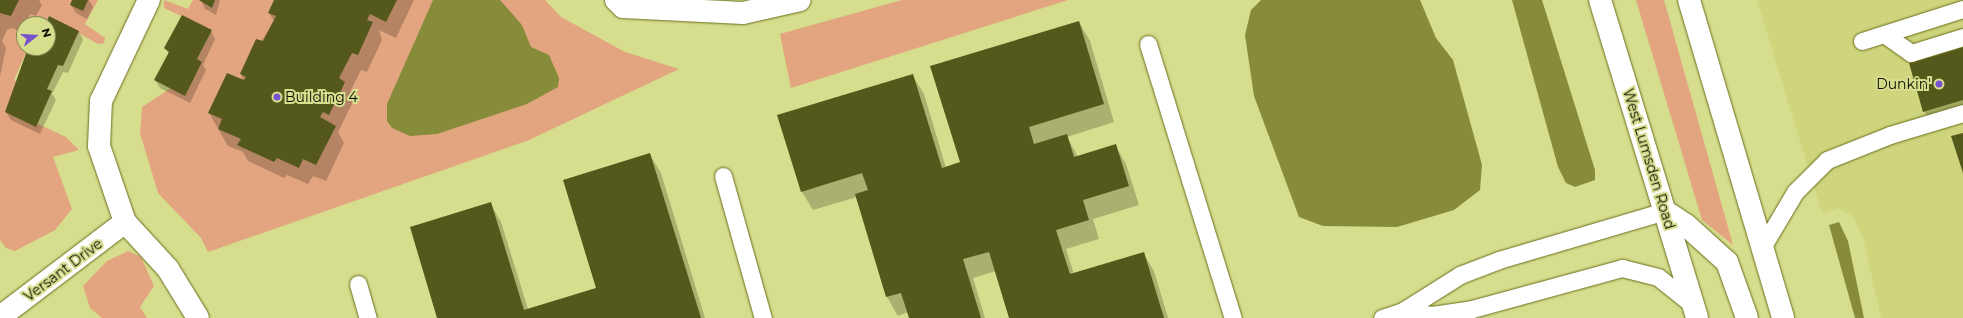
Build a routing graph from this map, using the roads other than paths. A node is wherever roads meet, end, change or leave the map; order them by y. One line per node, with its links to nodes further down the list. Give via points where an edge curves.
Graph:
1 (149, 0): 14 (main road, via 101,101 99,146)
2 (616, 0): 3 (main road, via 623,7 742,13)
3 (800, 0)
4 (1600, 0): 13 (main road, West Lumsden Road)
5 (1689, 0): 15 (main road)
6 (1963, 9): 7 (lane)
7 (1884, 34): 8 (lane, via 1911,53); 9 (lane)
8 (1963, 37)
9 (1862, 41)
10 (1148, 44): 23 (lane)
11 (1963, 113): 15 (lane, via 1890,135 1827,160 1795,192)
12 (724, 176): 22 (lane)
13 (1665, 211): 17 (lane, via 1499,260 1460,275); 18 (main road, West Lumsden Road); 25 (main road, via 1686,225 1727,262)
14 (125, 222): 19 (main road, Versant Drive); 20 (main road, via 168,269)
15 (1763, 246): 26 (main road)
16 (358, 284): 21 (lane)
17 (1403, 311): 18 (lane, via 1432,315 1472,309 1622,268 1658,276); 24 (lane)
18 (1695, 312)
19 (1, 314)
20 (198, 318)
21 (368, 318)
22 (764, 318)
23 (1233, 318)
24 (1382, 318)
25 (1747, 318)
26 (1783, 318)

